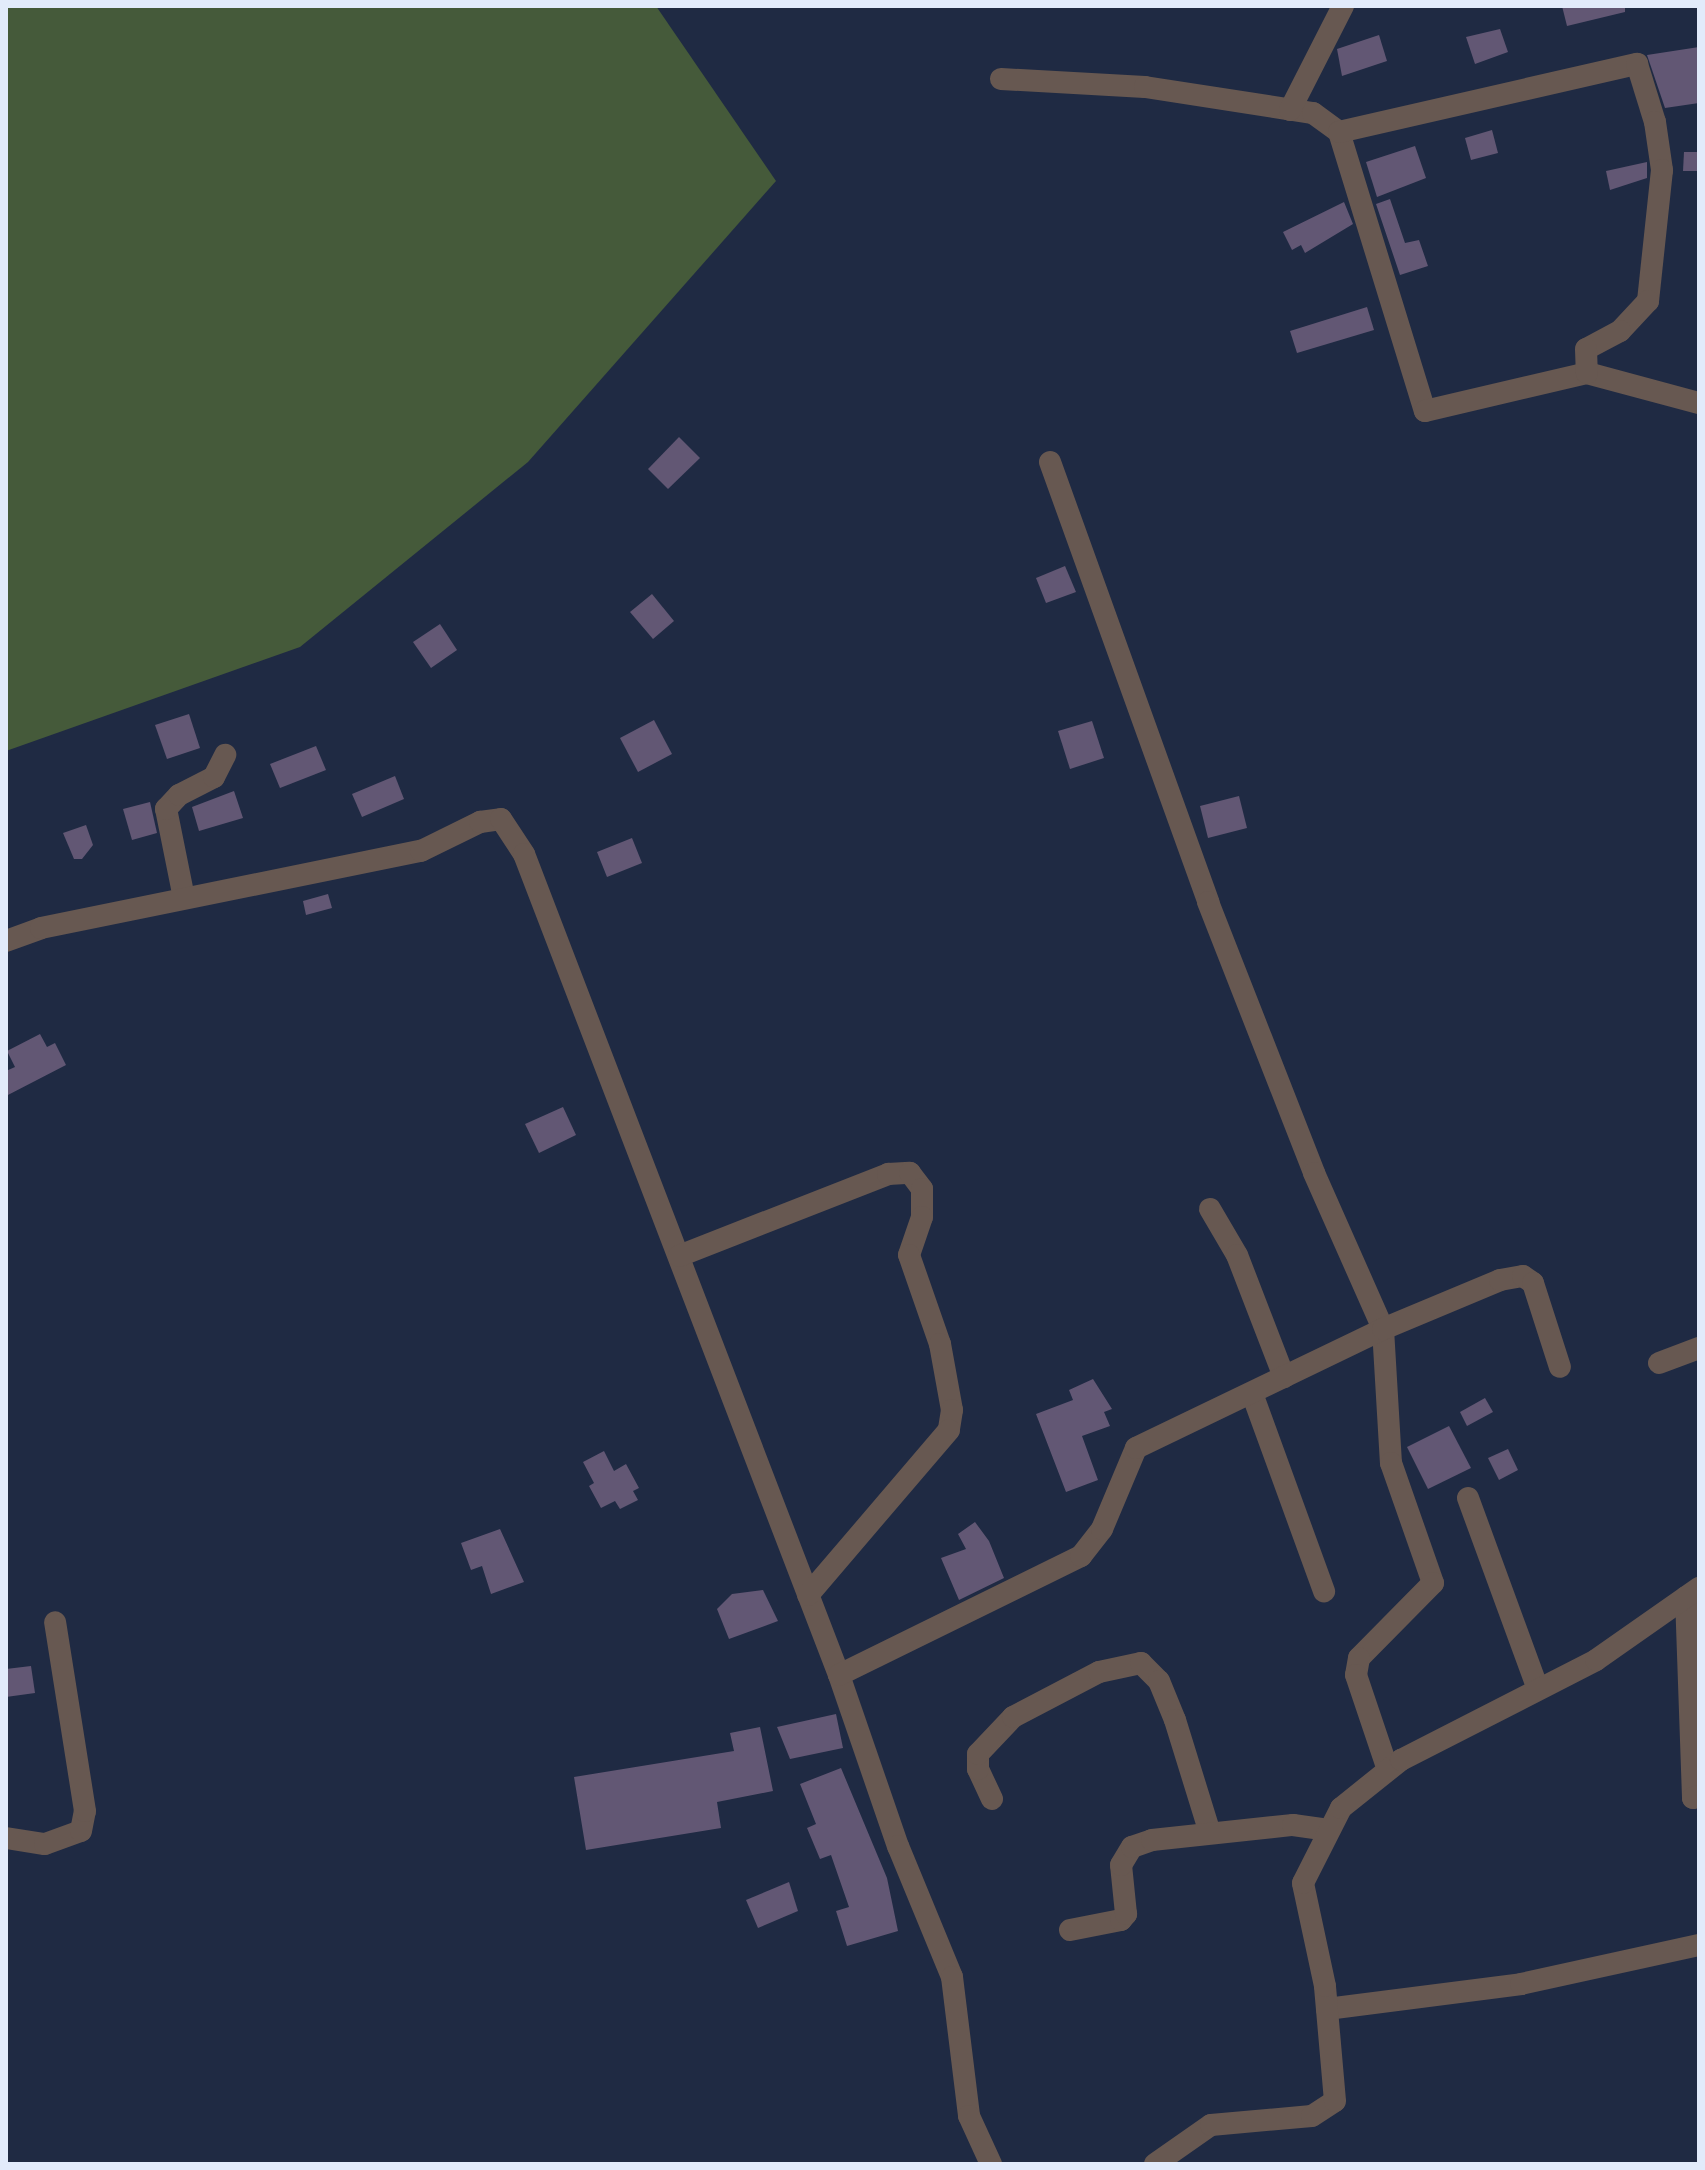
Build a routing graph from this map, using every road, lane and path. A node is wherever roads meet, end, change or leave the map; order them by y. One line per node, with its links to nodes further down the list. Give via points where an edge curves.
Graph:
1 (1343, 6): 3 (street)
2 (1001, 79): 3 (street, via 1145,87)
3 (1290, 110): 4 (street, via 1313,113)
4 (1339, 132): 5 (street, via 1425,411); 5 (street, via 1637,64 1655,122 1662,170 1648,301 1620,331 1586,349)
5 (1587, 373): 6 (street)
6 (1699, 403)
7 (1050, 462): 13 (street, via 1214,916 1314,1173)
8 (225, 755): 9 (street, via 214,777 179,795 166,809)
9 (184, 898): 10 (street); 12 (street, via 421,851 480,822 501,819 524,854)
10 (6, 941)
11 (1210, 1209): 17 (street, via 1237,1255)
12 (679, 1256): 22 (street); 22 (street, via 888,1174 910,1173 922,1189 922,1217 909,1255 940,1344 952,1410 949,1430)
13 (1383, 1329): 16 (street, via 1500,1280 1523,1276 1533,1283); 17 (street); 26 (street, via 1391,1463 1433,1583 1359,1658 1356,1675)
14 (1699, 1348): 15 (street)
15 (1659, 1363)
16 (1560, 1367)
17 (1284, 1377): 18 (street)
18 (1253, 1396): 20 (street); 24 (street, via 1136,1448 1102,1529 1081,1556)
19 (1468, 1498): 25 (street)
20 (1324, 1591)
21 (1692, 1593): 25 (street, via 1596,1660); 27 (street, via 1693,1798)
22 (808, 1595): 24 (street)
23 (55, 1622): 31 (street, via 85,1811 81,1831 45,1844)
24 (839, 1675): 35 (street, via 898,1846 952,1977 969,2116)
25 (1538, 1689): 26 (street)
26 (1388, 1770): 29 (street, via 1341,1808)
27 (1699, 1796)
28 (992, 1799): 30 (street, via 978,1769 978,1754 1013,1717 1099,1672 1141,1663 1159,1681 1175,1720)
29 (1329, 1830): 30 (street, via 1293,1825); 34 (street, via 1303,1883)
30 (1210, 1833): 32 (street, via 1132,1847 1121,1865 1126,1914 1121,1920)
31 (6, 1838)
32 (1070, 1930)
33 (1699, 1945): 34 (street, via 1521,1984)
34 (1327, 2009): 36 (street, via 1335,2101 1312,2116 1211,2125)
35 (991, 2164)
36 (1155, 2164)

